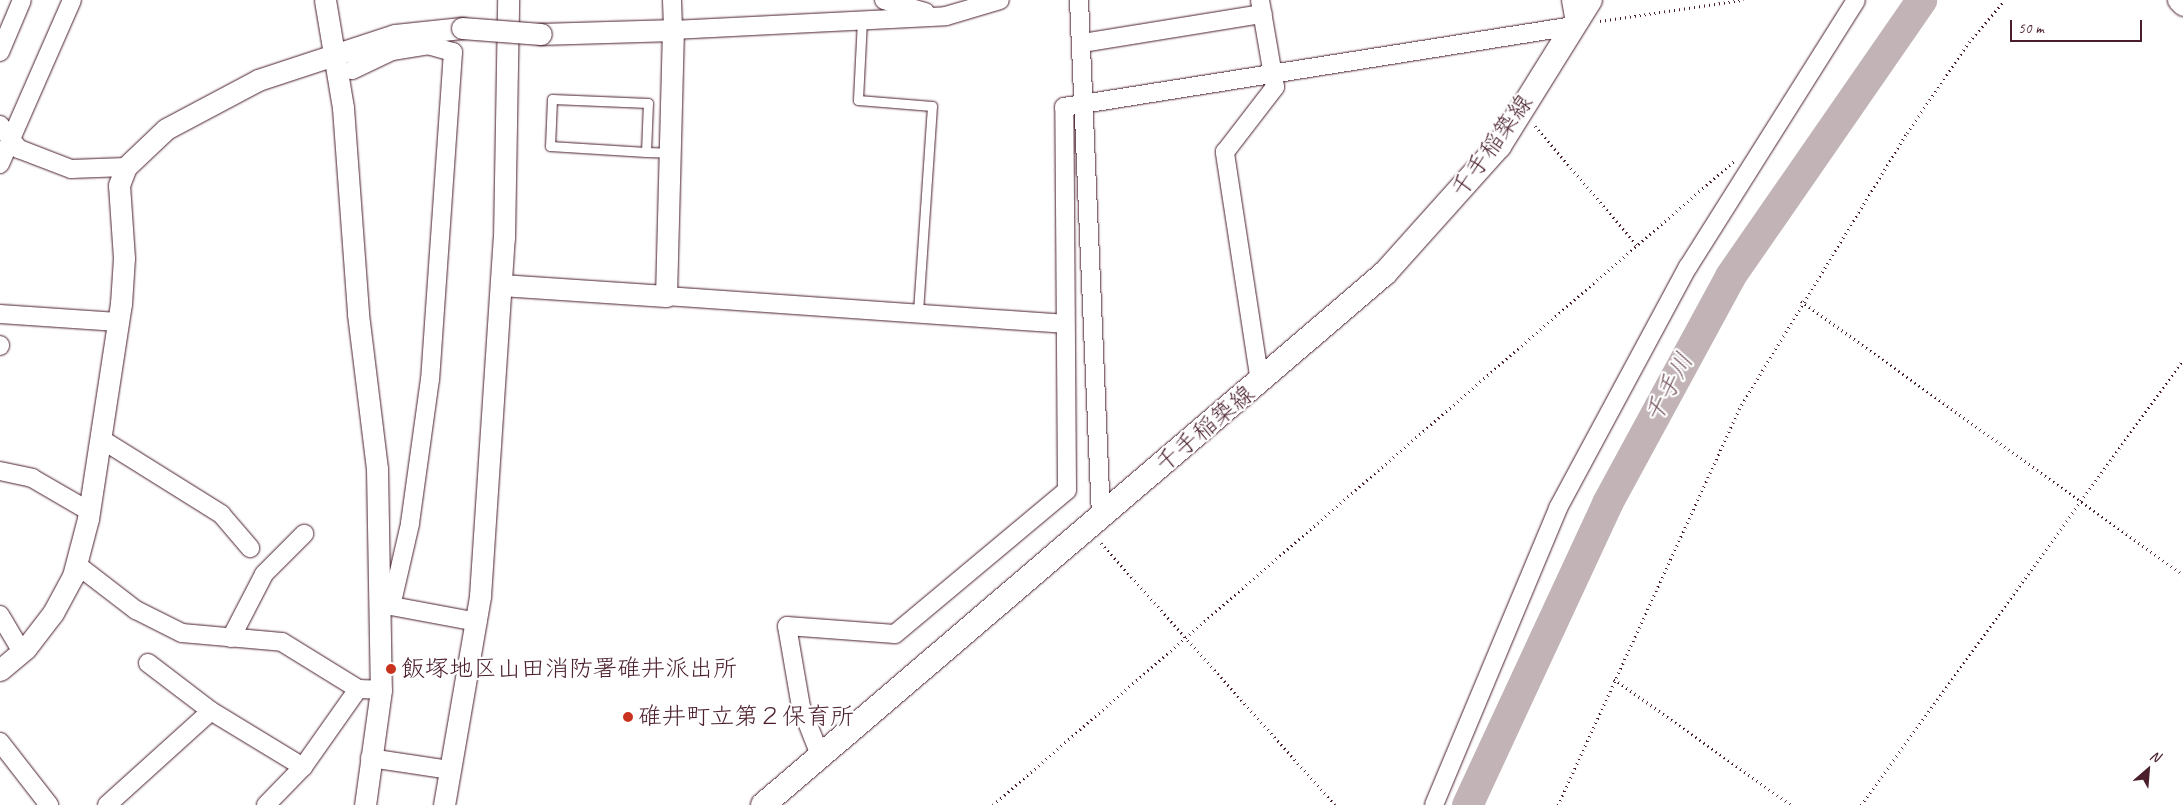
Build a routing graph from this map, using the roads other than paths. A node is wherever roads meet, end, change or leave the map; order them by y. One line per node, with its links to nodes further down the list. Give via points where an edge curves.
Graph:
1 (22, 0): 20 (street)
2 (72, 0): 26 (street)
3 (325, 0): 21 (street)
4 (508, 0): 31 (street)
5 (672, 0): 18 (street)
6 (884, 0): 15 (street)
7 (928, 0): 15 (street)
8 (1000, 0): 15 (street)
9 (1079, 0): 19 (street)
10 (1590, 0): 16 (main road, 千手稲築線)
11 (1856, 0): 66 (street, via 1688,267 1558,508)
12 (2178, 0): 13 (street)
13 (2183, 5)
14 (1262, 7): 19 (street); 23 (street)
15 (937, 16): 17 (street)
16 (1573, 16): 23 (street); 37 (main road, 千手稲築線, via 1521,110 1492,154 1385,273)
17 (862, 20): 18 (street); 34 (lane, via 858,100 932,106)
18 (673, 30): 21 (street, bridge, via 541,34 462,28 395,35); 28 (street)
19 (1083, 43): 24 (street)
20 (0, 52)
21 (334, 55): 30 (street, via 258,80 166,129); 45 (street, via 345,126 358,314 377,468)
22 (352, 70): 45 (street, via 392,51 428,45 453,52 430,379 410,524)
23 (1273, 76): 24 (street); 37 (street, via 1275,87 1224,152)
24 (1087, 105): 36 (street, via 1064,107); 41 (street)
25 (0, 124): 26 (street)
26 (11, 141): 29 (street); 30 (street, via 26,152 71,169)
27 (646, 152): 27 (lane, via 550,146 552,99 648,102); 28 (lane)
28 (670, 153): 32 (street)
29 (0, 164)
30 (126, 167): 35 (street, via 119,185 124,258)
31 (500, 285): 32 (street); 47 (street)
32 (666, 296): 34 (street)
33 (0, 314): 35 (street)
34 (918, 314): 36 (street)
35 (118, 322): 38 (street)
36 (1064, 324): 56 (street, via 1067,490 895,634 787,626 801,707)
37 (1260, 382): 41 (main road, 千手稲築線)
38 (101, 440): 40 (street); 43 (street, via 221,514)
39 (0, 471): 40 (street, via 32,478)
40 (89, 512): 44 (street)
41 (1094, 522): 56 (main road, 千手稲築線)
42 (304, 534): 48 (street, via 264,574)
43 (250, 548)
44 (76, 564): 48 (street, via 156,622 182,633); 49 (street, via 53,613)
45 (386, 605): 47 (street); 53 (street)
46 (0, 615): 49 (street)
47 (477, 622): 59 (street)
48 (231, 638): 52 (street, via 282,642)
49 (22, 652): 51 (street)
50 (148, 663): 54 (street)
51 (0, 670)
52 (358, 689): 53 (street); 58 (street)
53 (381, 690): 57 (street)
54 (211, 711): 58 (street); 61 (street)
55 (0, 742): 60 (street)
56 (820, 755): 65 (main road, 千手稲築線)
57 (370, 758): 59 (street); 63 (street)
58 (303, 767): 62 (street)
59 (450, 770): 64 (street)
60 (49, 805)
61 (107, 805)
62 (266, 805)
63 (365, 805)
64 (444, 805)
65 (763, 805)
66 (1434, 805)

